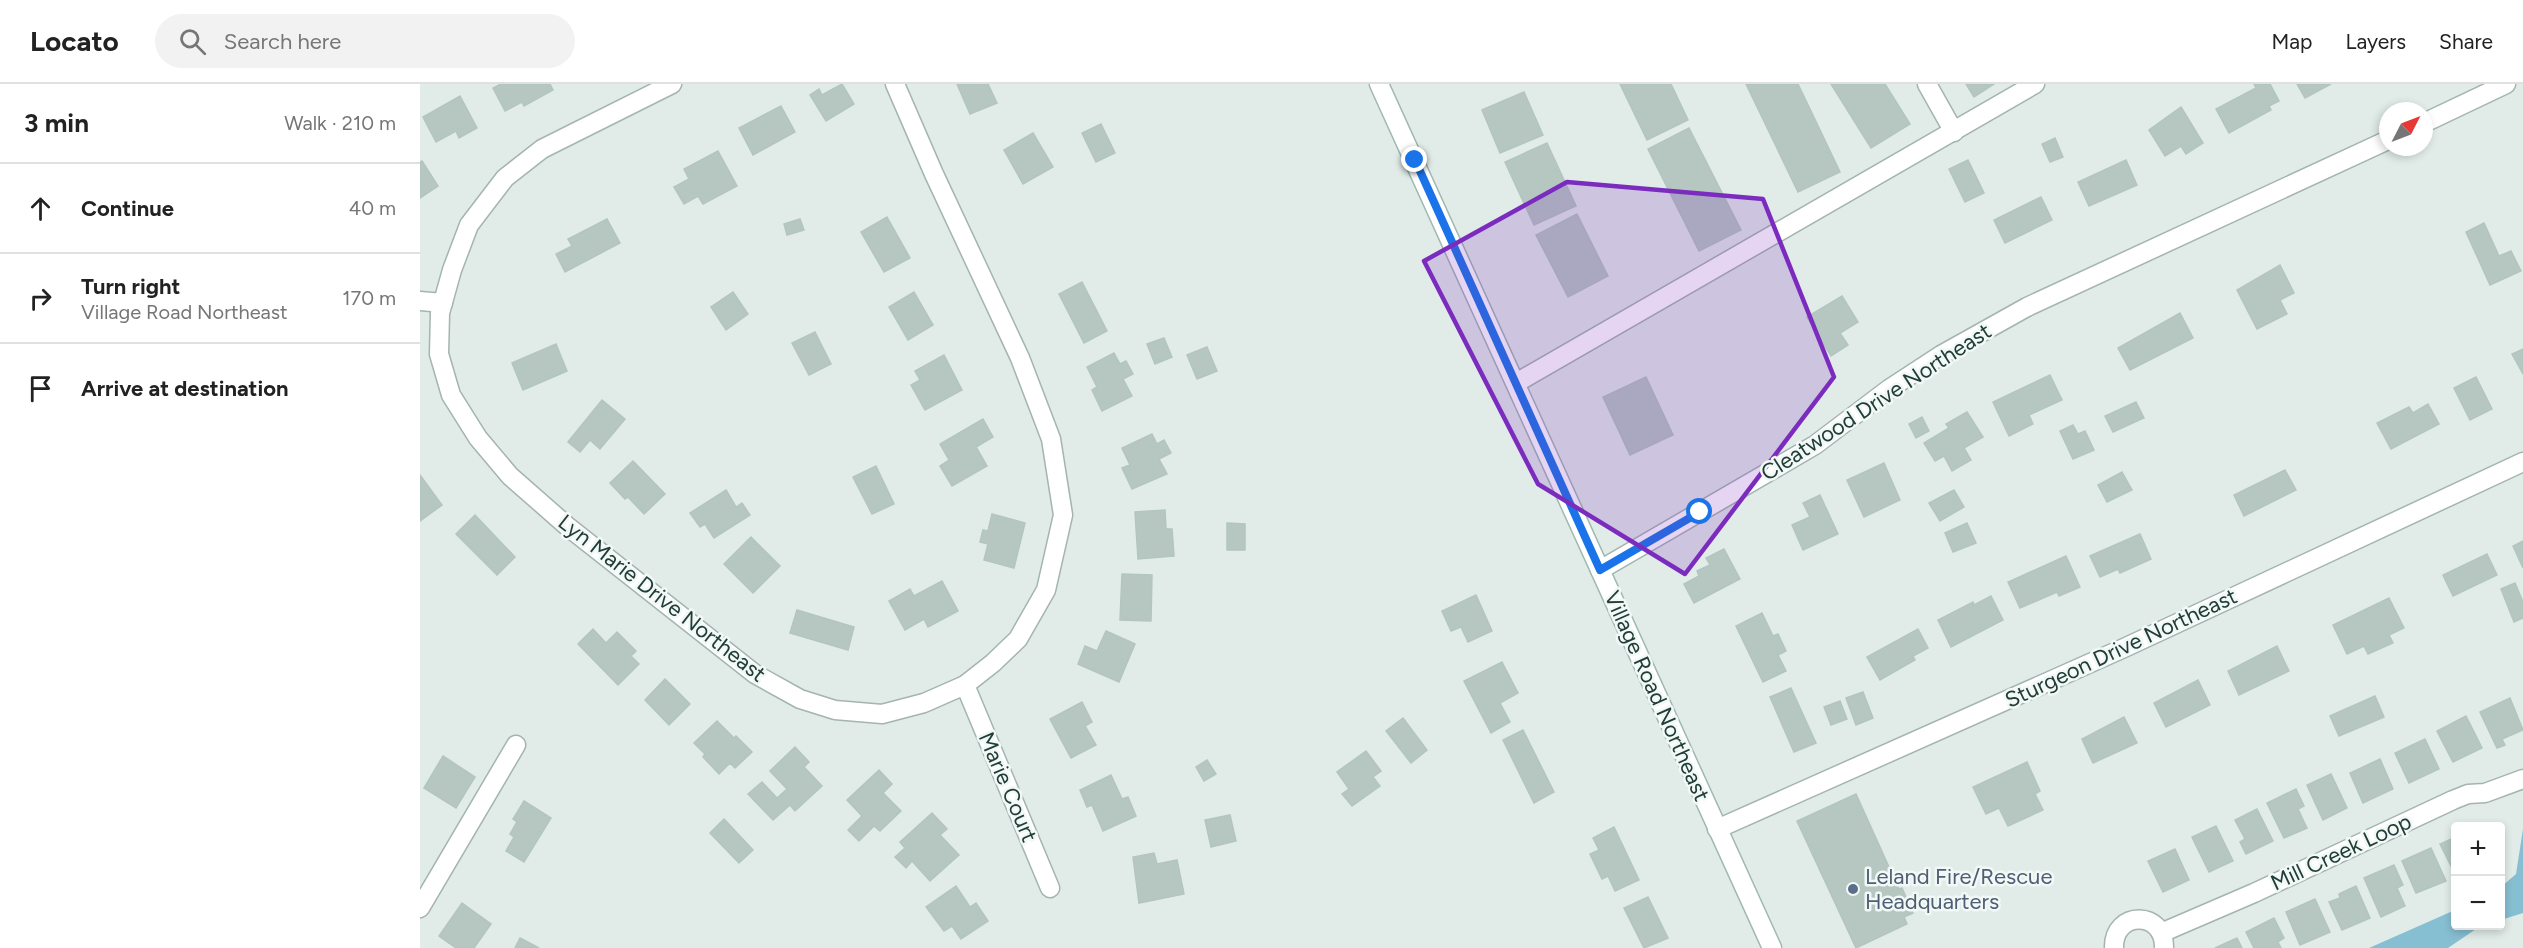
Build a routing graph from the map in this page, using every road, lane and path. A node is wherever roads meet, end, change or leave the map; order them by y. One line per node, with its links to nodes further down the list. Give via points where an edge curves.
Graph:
1 (672, 84): 11 (street, Lyn Marie Drive Northeast, via 542,150 505,178 469,225)
2 (895, 84): 15 (street, Lyn Marie Drive Northeast, via 1020,358 1051,439 1063,515 1046,590 1018,639)
3 (1379, 84): 12 (street, Village Road Northeast)
4 (1927, 84): 8 (street)
5 (2035, 84): 8 (street)
6 (2506, 84): 7 (street)
7 (2433, 119)
8 (1954, 132): 12 (street)
9 (2379, 144): 14 (street, Cleatwood Drive Northeast, via 2027,307 1888,389 1815,445)
10 (420, 301): 11 (street)
11 (443, 303): 15 (street, Lyn Marie Drive Northeast, via 439,354 451,394 478,438 510,476 567,526 755,675 809,702 835,710 882,714 924,703)
12 (1516, 383): 14 (street, Village Road Northeast)
13 (2523, 462): 18 (street, Sturgeon Drive Northeast, via 2124,648)
14 (1600, 570): 18 (street, Village Road Northeast)
15 (965, 685): 19 (street, Marie Court)
16 (516, 745): 20 (street)
17 (2523, 779): 21 (street, Mill Creek Loop, via 2452,800)
18 (1717, 829): 22 (street, Village Road Northeast)
19 (1050, 888)
20 (420, 908)
21 (2163, 940): 23 (street, via 2149,921 2130,921 2117,931)
22 (1772, 948)
23 (2114, 948)

